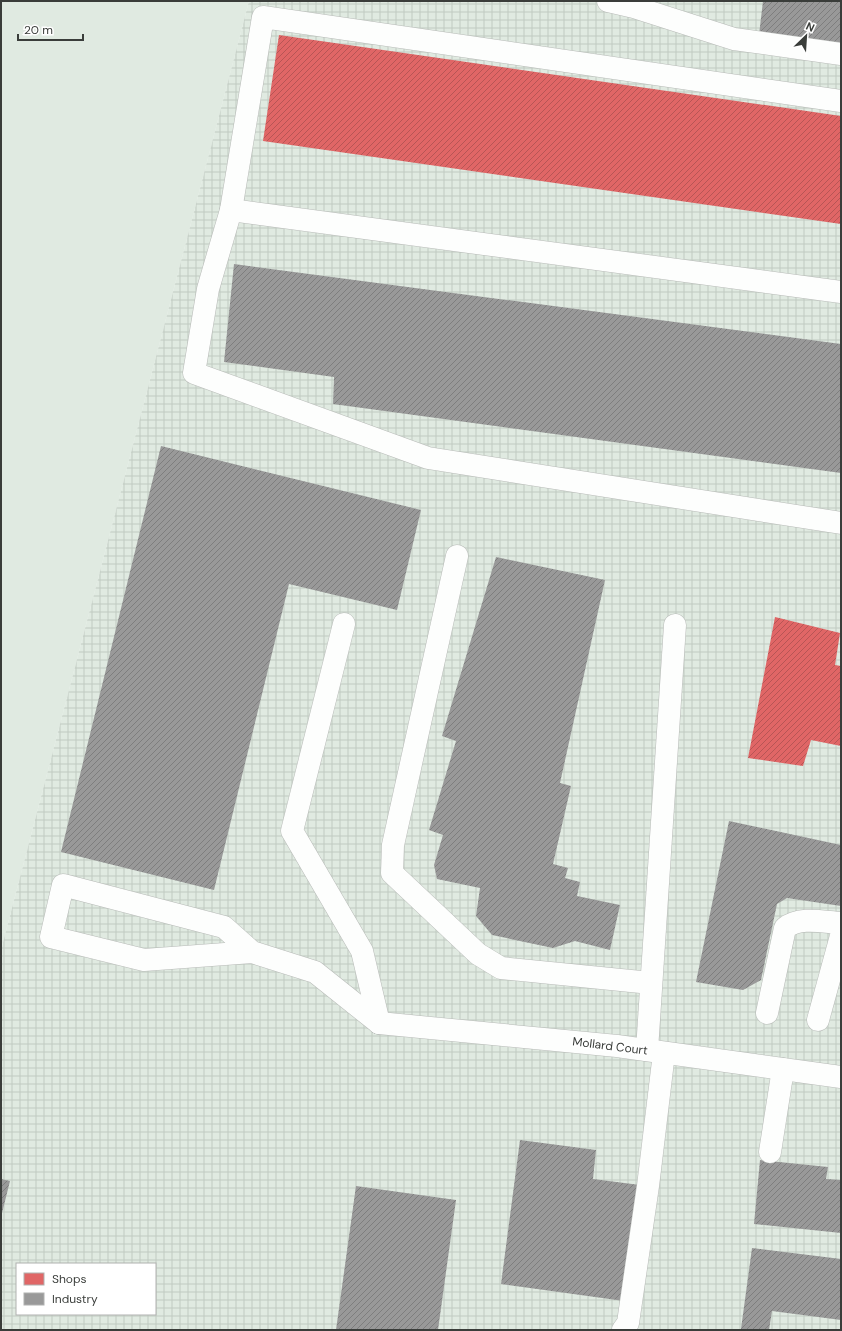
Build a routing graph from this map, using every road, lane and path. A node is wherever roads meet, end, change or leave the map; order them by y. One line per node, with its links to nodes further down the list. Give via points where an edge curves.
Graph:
1 (608, 1): 2 (street, via 734,39)
2 (841, 54)
3 (841, 101): 4 (street, via 263,16)
4 (231, 210): 5 (street); 6 (street, via 208,289 194,373 428,458)
5 (841, 292)
6 (841, 524)
7 (458, 556): 13 (street, via 393,845 392,873 478,954 501,968)
8 (344, 624): 16 (street, via 292,831 362,951)
9 (675, 625): 13 (street)
10 (841, 923): 14 (street, via 802,921 791,923 785,928)
11 (841, 936): 15 (street)
12 (252, 952): 12 (street, via 144,960 51,937 64,885 224,927); 16 (street, via 315,972)
13 (651, 983): 17 (street)
14 (767, 1013)
15 (818, 1020)
16 (379, 1023): 17 (street, Mollard Court)
17 (655, 1051): 18 (street, Mollard Court); 21 (street, via 646,1202 628,1323)
18 (783, 1069): 19 (street, Mollard Court); 20 (street)
19 (841, 1077)
20 (770, 1152)
21 (623, 1330)

